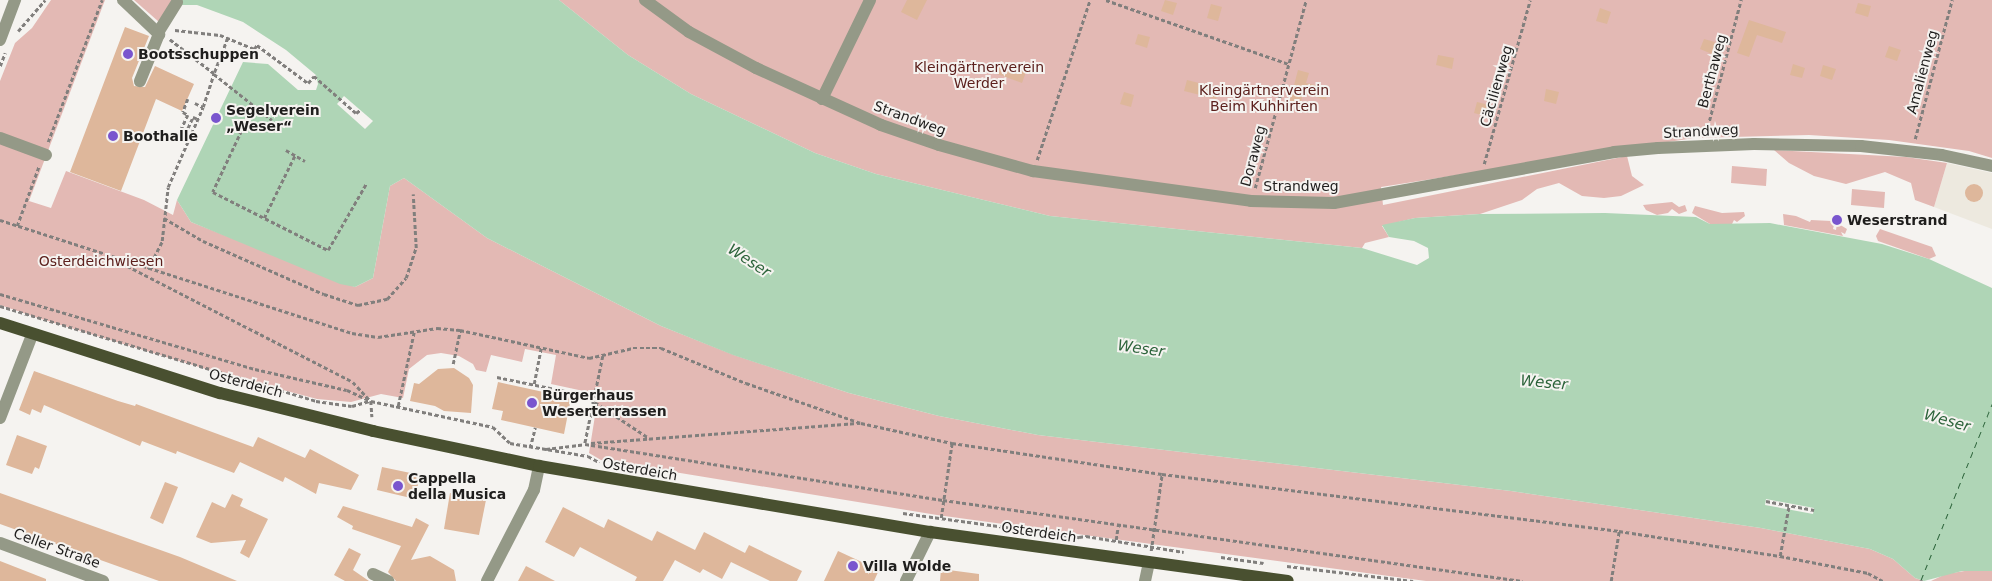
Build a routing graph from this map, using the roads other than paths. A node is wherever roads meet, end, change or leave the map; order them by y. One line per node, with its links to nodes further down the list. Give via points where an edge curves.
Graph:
1 (15, 0): 7 (street)
2 (645, 0): 9 (street, Strandweg, via 689,32)
3 (870, 0): 9 (street)
4 (120, 1): 6 (street)
5 (177, 2): 6 (street)
6 (159, 31): 8 (street)
7 (3, 44)
8 (140, 81)
9 (822, 99): 12 (street, Strandweg, via 939,145 1033,171 1251,201 1334,203 1614,152 1702,146 1808,143 1912,150)
10 (0, 138): 11 (street)
11 (45, 155)
12 (1992, 166)
13 (0, 323): 14 (main road, Osterdeich)
14 (32, 335): 15 (street); 16 (main road, Osterdeich, via 220,393 373,431)
15 (0, 418)
16 (539, 466): 17 (main road, Osterdeich); 24 (street, via 534,490)
17 (934, 533): 19 (main road, Osterdeich); 25 (street)
18 (0, 543): 21 (street, Celler Straße)
19 (1149, 562): 26 (street); 27 (main road, Osterdeich)
20 (373, 574): 23 (street)
21 (81, 577): 22 (street, Celler Straße)
22 (103, 581)
23 (388, 581)
24 (487, 581)
25 (906, 581)
26 (1145, 581)
27 (1288, 581)

